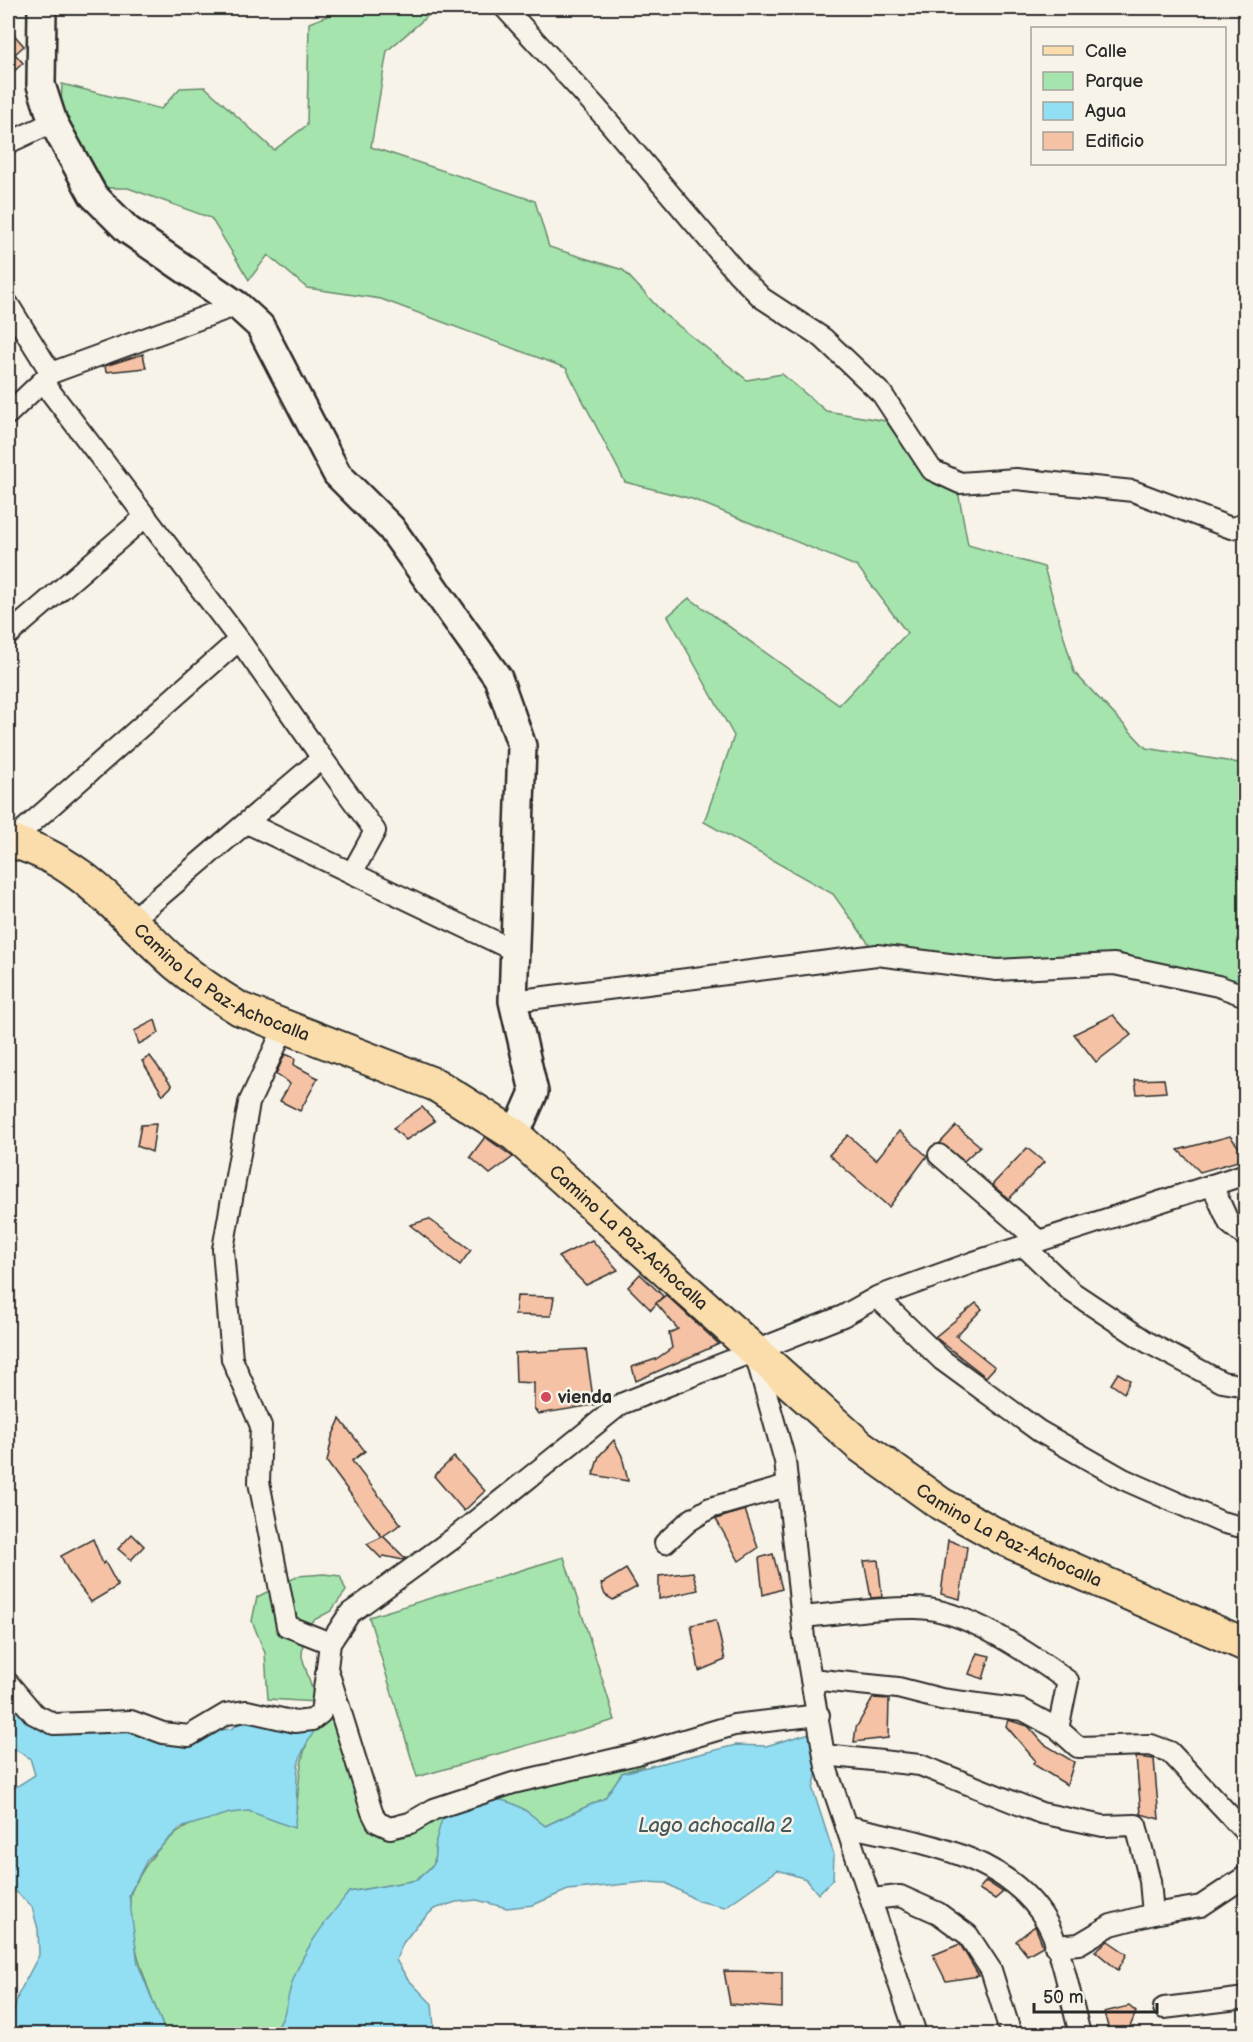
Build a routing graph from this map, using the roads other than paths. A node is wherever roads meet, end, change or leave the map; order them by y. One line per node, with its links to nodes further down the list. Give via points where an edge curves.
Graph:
1 (42, 8): 3 (main road, via 41,85)
2 (505, 8): 10 (street, via 596,107 738,274 762,298 823,338 882,394 932,470 960,483 1016,479 1133,491 1232,528)
3 (52, 122): 4 (street); 6 (main road, via 93,195 128,230)
4 (8, 144)
5 (8, 304): 7 (street)
6 (237, 305): 7 (street); 18 (main road, via 260,326 274,349 338,474 391,528 498,678 522,746)
7 (51, 373): 8 (street); 9 (street, via 43,381 46,386)
8 (8, 414)
9 (146, 516): 11 (street); 12 (street)
10 (1245, 524)
11 (8, 636)
12 (239, 640): 13 (street); 15 (street)
13 (322, 758): 14 (street); 16 (street, via 375,831)
14 (246, 823): 16 (street); 17 (street)
15 (9, 841): 17 (main road, Camino La Paz-Achocalla, via 43,853 89,881)
16 (351, 873): 18 (street)
17 (132, 920): 21 (main road, Camino La Paz-Achocalla, via 211,991 240,1009)
18 (515, 951): 20 (main road)
19 (1245, 996): 20 (street, via 1218,986 1114,964 997,970 877,955)
20 (513, 1001): 22 (main road, via 534,1092)
21 (285, 1026): 22 (main road, Camino La Paz-Achocalla, via 436,1085); 35 (street, via 249,1103 223,1249 232,1359 261,1426 259,1482 287,1626)
22 (515, 1135): 29 (main road, Camino La Paz-Achocalla)
23 (939, 1155): 27 (street)
24 (1245, 1174): 25 (street)
25 (1212, 1185): 26 (street, via 1228,1223); 27 (street)
26 (1245, 1237)
27 (1031, 1243): 28 (street); 30 (street, via 1072,1292 1147,1342 1222,1382)
28 (877, 1297): 29 (street, via 843,1316); 32 (street, via 942,1360 1039,1431 1124,1479 1221,1522)
29 (754, 1350): 31 (street, via 785,1461); 35 (street, via 621,1404 454,1538 355,1610); 36 (main road, Camino La Paz-Achocalla, via 859,1445 941,1504 1006,1540)
30 (1245, 1386)
31 (787, 1486): 33 (street, via 710,1508); 34 (street)
32 (1245, 1528)
33 (665, 1543)
34 (801, 1617): 38 (street); 41 (street, via 918,1607 985,1628 1027,1651 1068,1681)
35 (330, 1643): 37 (street)
36 (1245, 1645)
37 (327, 1668): 39 (street, via 321,1713 312,1720 296,1722 247,1711 226,1714 189,1736 163,1733 131,1721 54,1724 34,1714); 40 (street, via 372,1812 376,1822 390,1828 513,1783 637,1754 734,1725)
38 (811, 1680): 40 (street); 41 (street, via 898,1688 941,1699 1023,1710)
39 (8, 1683)
40 (819, 1715): 42 (street)
41 (1058, 1729): 44 (street, via 1078,1747 1151,1745 1170,1752)
42 (824, 1755): 43 (street); 47 (street, via 920,1765 1041,1813 1103,1826 1136,1825 1150,1881)
43 (846, 1826): 46 (street); 48 (street, via 938,1847 993,1869 1029,1895 1048,1923)
44 (1245, 1833)
45 (1245, 1876): 47 (street, via 1201,1906)
46 (871, 1899): 51 (street); 52 (street, via 900,1896 938,1912 968,1935 991,1970)
47 (1153, 1914): 48 (street, via 1111,1925 1079,1944)
48 (1055, 1946): 53 (street)
49 (1245, 1998): 50 (street)
50 (1164, 2008)
51 (916, 2034)
52 (1011, 2034)
53 (1080, 2034)

